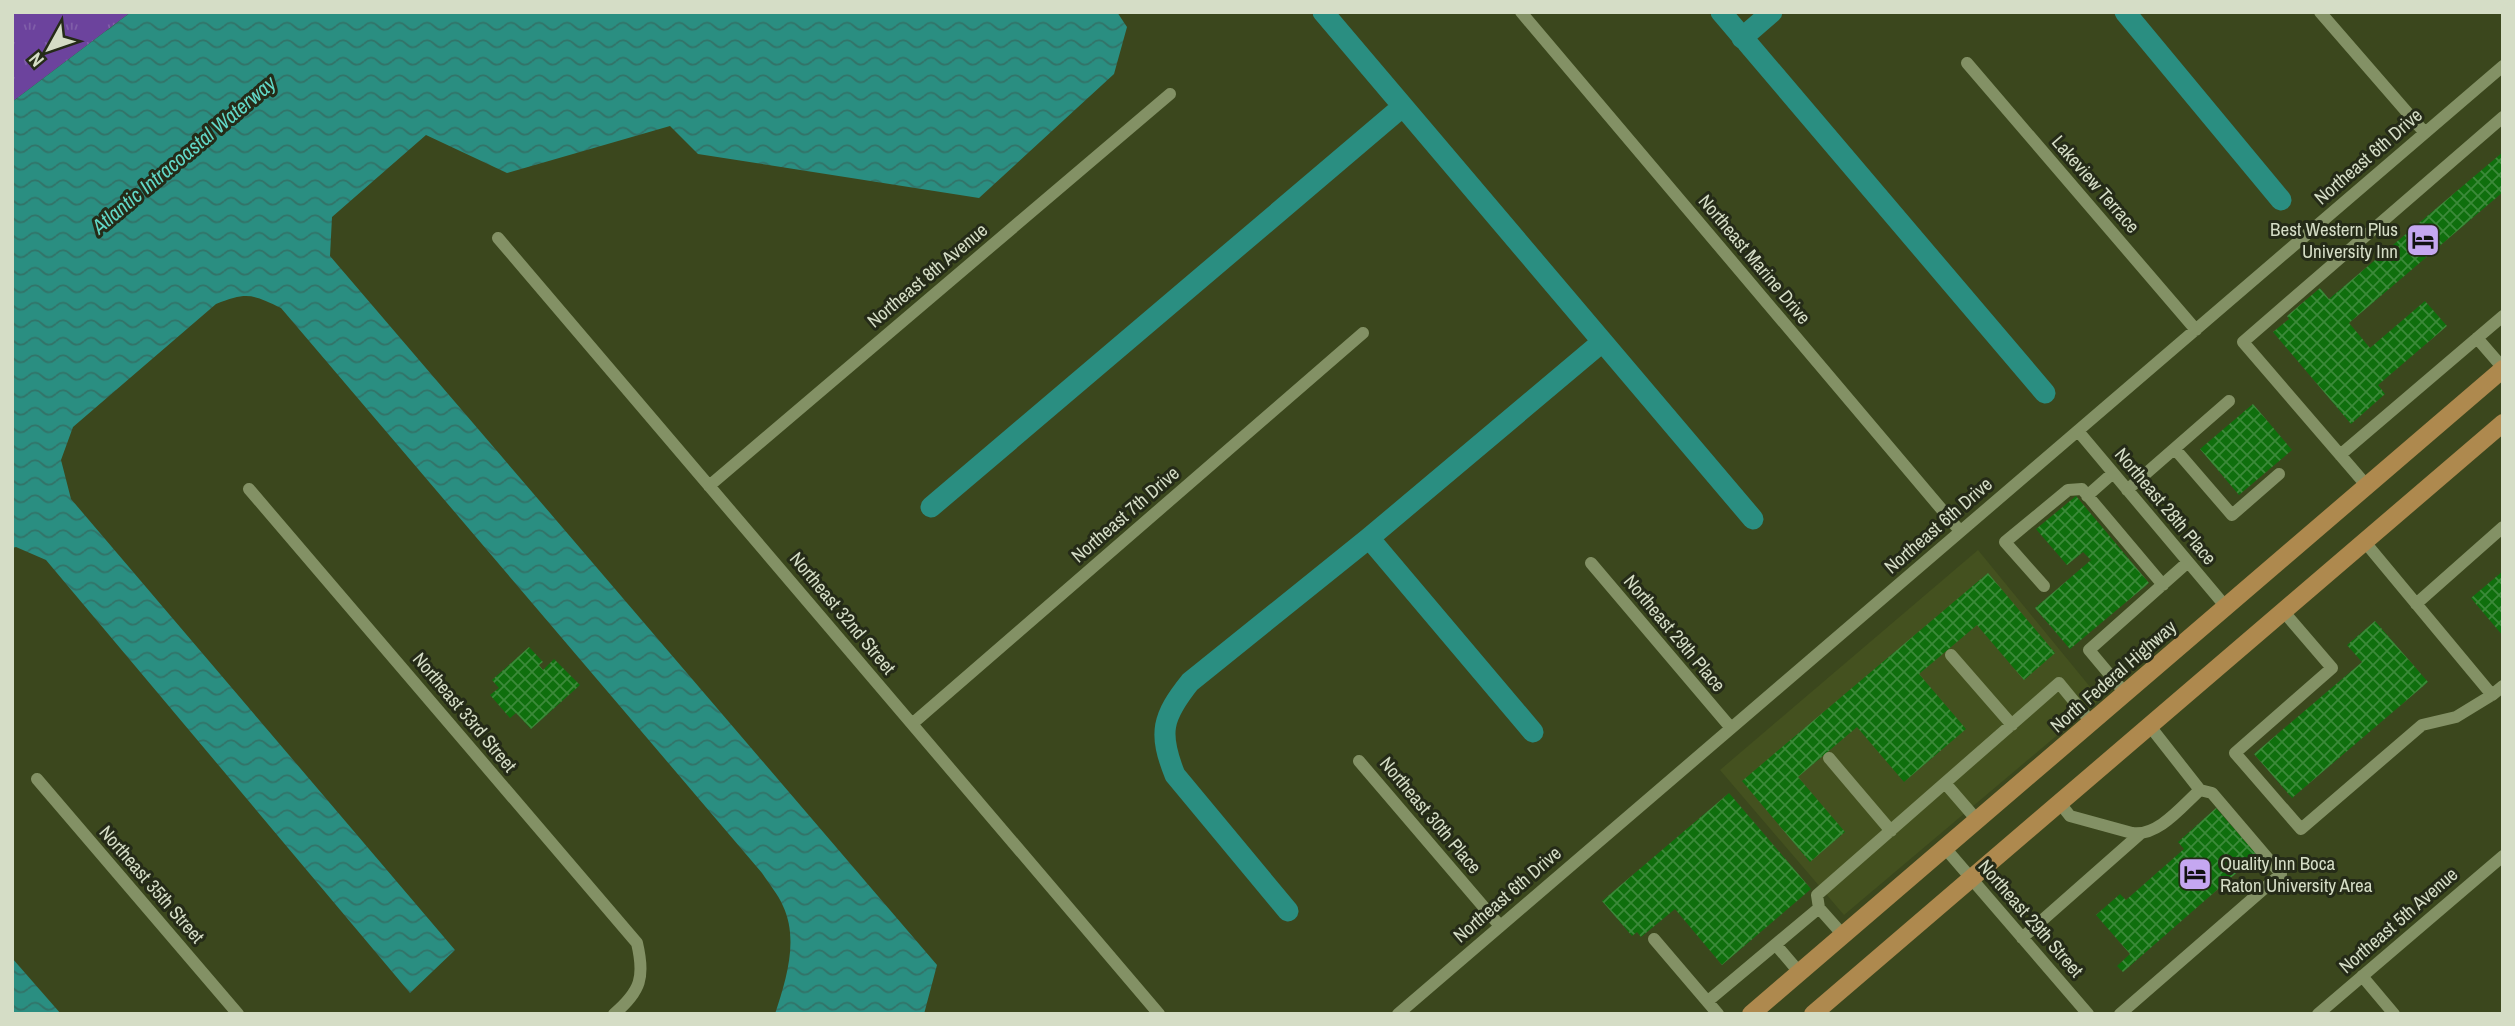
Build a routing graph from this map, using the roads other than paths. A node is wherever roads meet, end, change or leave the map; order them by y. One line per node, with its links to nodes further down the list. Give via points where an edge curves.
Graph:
1 (1521, 12): 27 (street, Northeast Marine Drive)
2 (2320, 12): 7 (street)
3 (1967, 64): 10 (street, Lakeview Terrace)
4 (2503, 66): 7 (street, Northeast 6th Drive)
5 (1170, 94): 21 (street, Northeast 8th Avenue)
6 (2503, 117): 18 (street, via 2243,342)
7 (2425, 133): 10 (street, Northeast 6th Drive)
8 (498, 238): 21 (street, Northeast 32nd Street)
9 (2503, 316): 12 (street)
10 (2196, 330): 16 (street, Northeast 6th Drive)
11 (1363, 333): 41 (street, Northeast 7th Drive)
12 (2477, 338): 13 (street); 18 (street)
13 (2503, 369): 22 (main road, North Federal Highway)
14 (2229, 401): 17 (street)
15 (2503, 423): 28 (main road)
16 (2078, 430): 19 (street, Northeast 28th Place); 27 (street, Northeast 6th Drive)
17 (2175, 449): 20 (street, via 2232,514); 24 (street)
18 (2340, 455): 22 (street)
19 (2113, 473): 24 (street, Northeast 28th Place); 25 (street)
20 (2279, 474)
21 (709, 486): 41 (street, Northeast 32nd Street)
22 (2367, 486): 34 (main road, North Federal Highway)
23 (249, 489): 68 (street, Northeast 33rd Street, via 637,943 642,965 638,986)
24 (2127, 490): 29 (street, Northeast 28th Place)
25 (2087, 496): 31 (street); 32 (street, via 2082,489 2068,490 2006,542)
26 (2503, 527): 33 (street)
27 (1960, 531): 44 (street, Northeast 6th Drive)
28 (2364, 541): 33 (street); 35 (main road)
29 (2188, 562): 31 (street); 34 (street, Northeast 28th Place)
30 (1591, 563): 44 (street, Northeast 29th Place)
31 (2163, 585): 38 (street, via 2089,650)
32 (2044, 586)
33 (2416, 604): 39 (street)
34 (2226, 607): 38 (main road, North Federal Highway)
35 (2283, 611): 39 (street, via 2332,668 2235,753 2301,829 2422,725 2456,717); 43 (main road)
36 (1951, 655): 42 (street)
37 (2503, 686): 39 (street)
38 (2125, 693): 40 (main road, North Federal Highway)
39 (2492, 695)
40 (2091, 722): 42 (street, via 2059,683); 51 (main road, North Federal Highway)
41 (912, 724): 66 (street, Northeast 32nd Street)
42 (2012, 725): 48 (street)
43 (2149, 725): 49 (street); 50 (main road)
44 (1731, 727): 58 (street, Northeast 6th Drive)
45 (1829, 758): 52 (street)
46 (1359, 761): 58 (street, Northeast 30th Place)
47 (37, 779): 67 (street, Northeast 35th Street)
48 (1945, 783): 51 (street); 52 (street)
49 (2200, 790): 53 (street, via 2159,826); 74 (street, via 2213,793 2281,874)
50 (2059, 802): 53 (street, via 2070,816); 56 (main road)
51 (1977, 820): 54 (main road, North Federal Highway)
52 (1891, 831): 57 (street, via 1817,895)
53 (2140, 834): 60 (street)
54 (1945, 848): 56 (street, Northeast 29th Street); 59 (main road, North Federal Highway)
55 (2503, 856): 64 (street, Northeast 5th Avenue)
56 (1971, 878): 60 (street, Northeast 29th Street); 72 (main road)
57 (1819, 908): 59 (street); 62 (street)
58 (1500, 926): 69 (street, Northeast 6th Drive)
59 (1843, 935): 63 (main road, North Federal Highway)
60 (2022, 938): 73 (street, Northeast 29th Street)
61 (1654, 939): 65 (street)
62 (1776, 945): 63 (street); 65 (street)
63 (1799, 972): 71 (main road, North Federal Highway)
64 (2362, 976): 75 (street, Northeast 5th Avenue); 76 (street)
65 (1708, 1001): 70 (street)
66 (1156, 1013)
67 (238, 1014)
68 (614, 1014)
69 (1398, 1014)
70 (1718, 1014)
71 (1751, 1014)
72 (1813, 1014)
73 (2088, 1014)
74 (2120, 1014)
75 (2318, 1014)
76 (2394, 1014)

